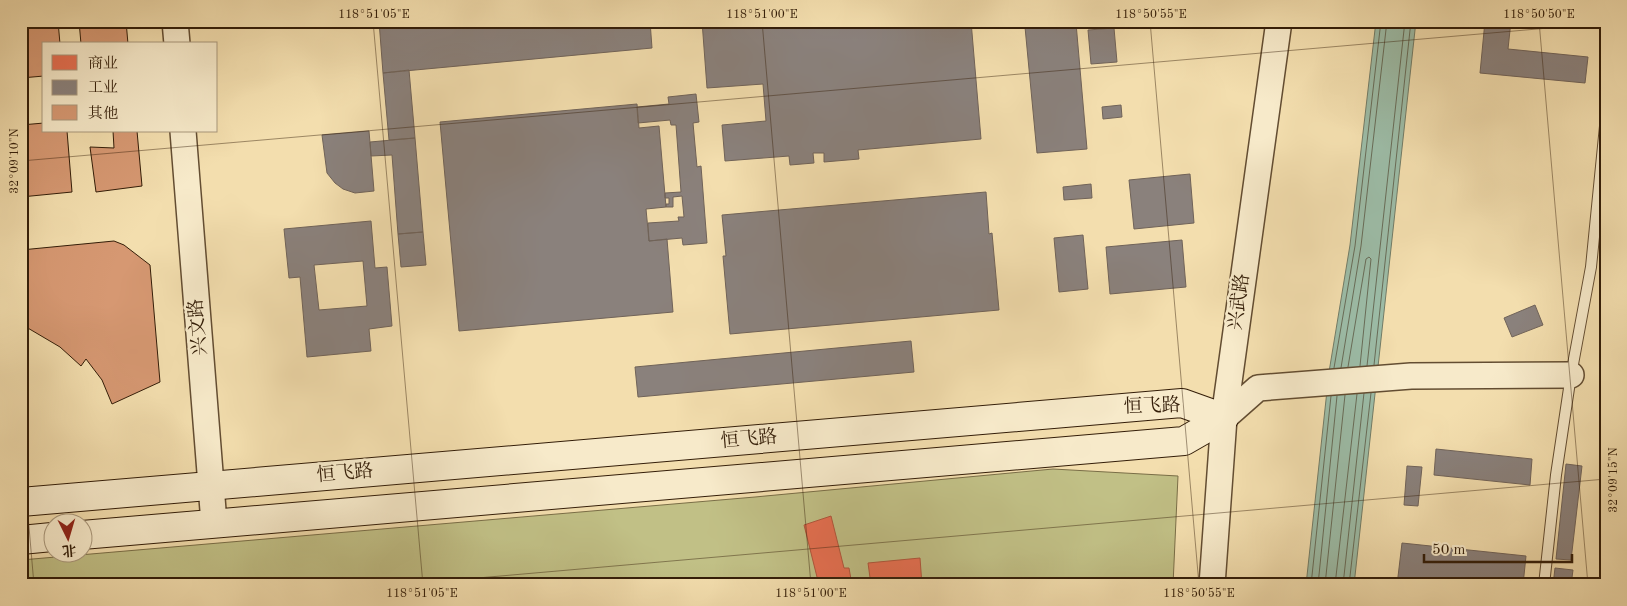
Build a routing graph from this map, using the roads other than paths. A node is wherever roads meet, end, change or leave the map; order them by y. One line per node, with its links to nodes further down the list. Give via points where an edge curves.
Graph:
1 (175, 21): 3 (street)
2 (1279, 21): 7 (street, 兴武路)
3 (176, 42)
4 (1606, 116): 6 (lane, via 1591,266)
5 (184, 132): 8 (street, 兴文路)
6 (1571, 375): 7 (street, via 1411,376 1258,388); 15 (lane)
7 (1224, 418): 8 (main road, 恒飞路, via 1182,403); 10 (main road, 恒飞路, via 1184,441); 14 (street, 兴武路)
8 (212, 485): 9 (main road, 恒飞路); 10 (street, 兴文路)
9 (21, 502)
10 (214, 523): 11 (main road, 恒飞路)
11 (92, 534)
12 (42, 538): 13 (main road)
13 (21, 540)
14 (1212, 585)
15 (1544, 585)

